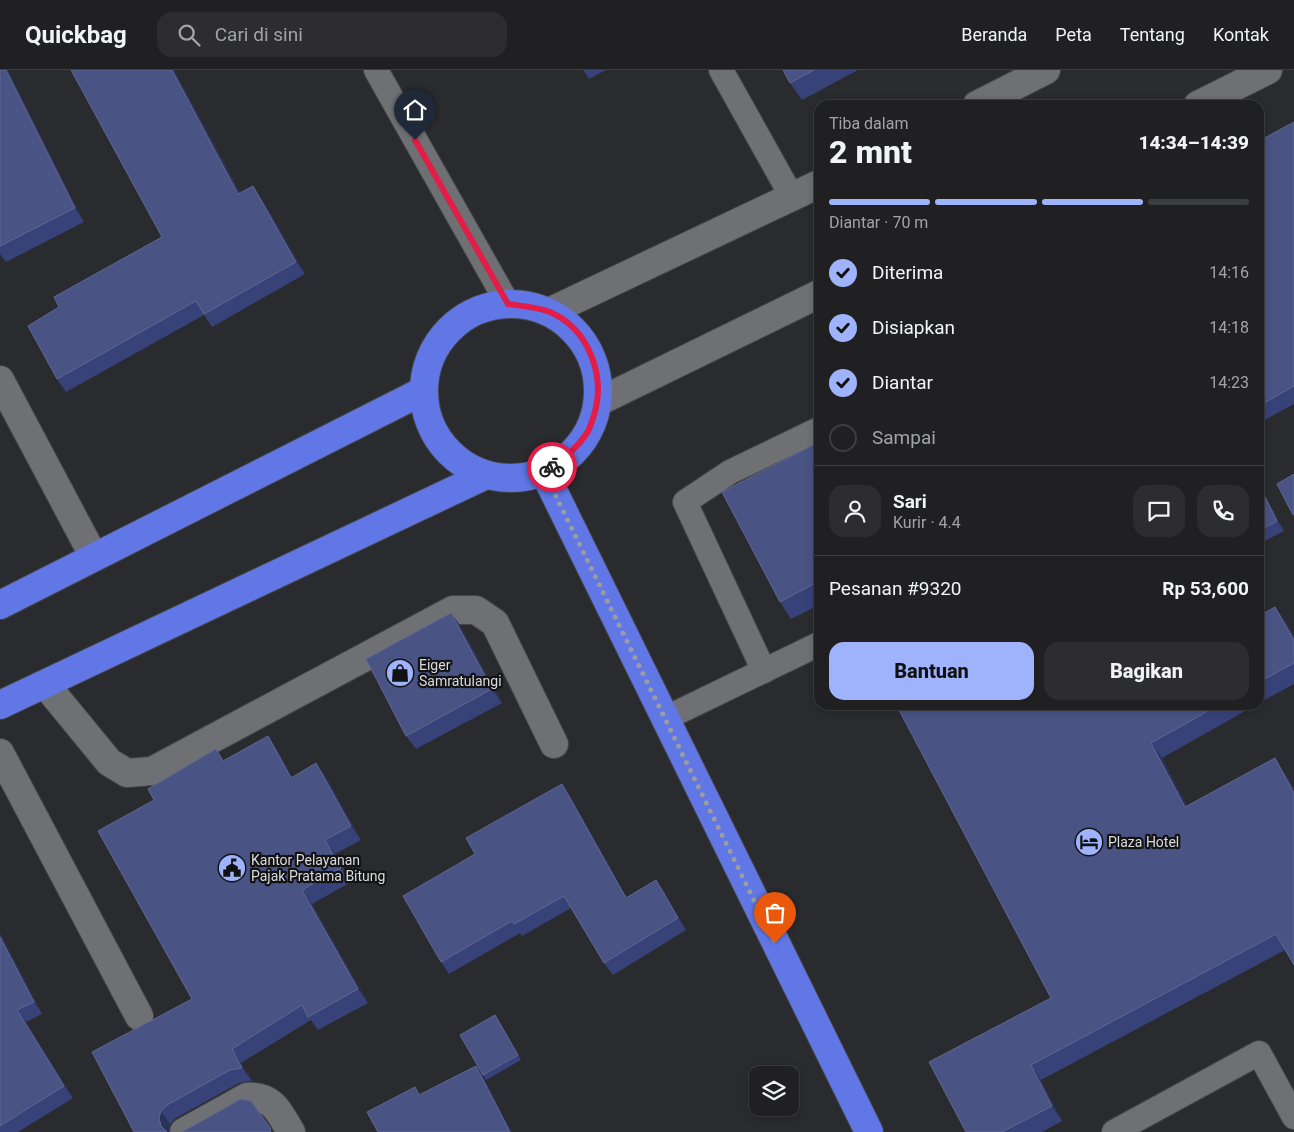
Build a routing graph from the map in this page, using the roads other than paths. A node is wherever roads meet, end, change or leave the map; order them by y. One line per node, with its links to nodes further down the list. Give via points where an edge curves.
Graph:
1 (376, 70): 10 (lane)
2 (721, 70): 8 (lane)
3 (1046, 70): 5 (street)
4 (1268, 70): 6 (street)
5 (986, 100)
6 (1208, 100)
7 (814, 186): 8 (street)
8 (792, 197): 11 (street)
9 (814, 296): 14 (street)
10 (508, 304): 11 (highway); 13 (highway, via 485,308 464,318 446,333 432,352)
11 (549, 312): 14 (highway, via 567,323 583,339 593,359 598,380)
12 (0, 380): 18 (street)
13 (421, 392): 17 (highway, via 430,425 444,447 463,464); 18 (highway)
14 (598, 402): 16 (highway, via 588,431 569,456)
15 (814, 431): 21 (lane, via 730,472 685,502)
16 (544, 472): 17 (highway, via 524,477); 24 (highway)
17 (486, 475): 22 (highway)
18 (94, 557): 19 (highway)
19 (0, 605)
20 (814, 646): 21 (lane)
21 (764, 671): 24 (lane)
22 (45, 684): 23 (highway); 25 (street, via 109,762 127,773 152,771 453,610 476,610 495,623)
23 (0, 705)
24 (664, 719): 31 (highway)
25 (554, 744)
26 (0, 753): 27 (street)
27 (139, 1016)
28 (1294, 1117): 32 (lane, via 1259,1053)
29 (184, 1132): 30 (street, via 246,1097 257,1096 273,1104)
30 (291, 1132)
31 (869, 1132)
32 (1114, 1132)

